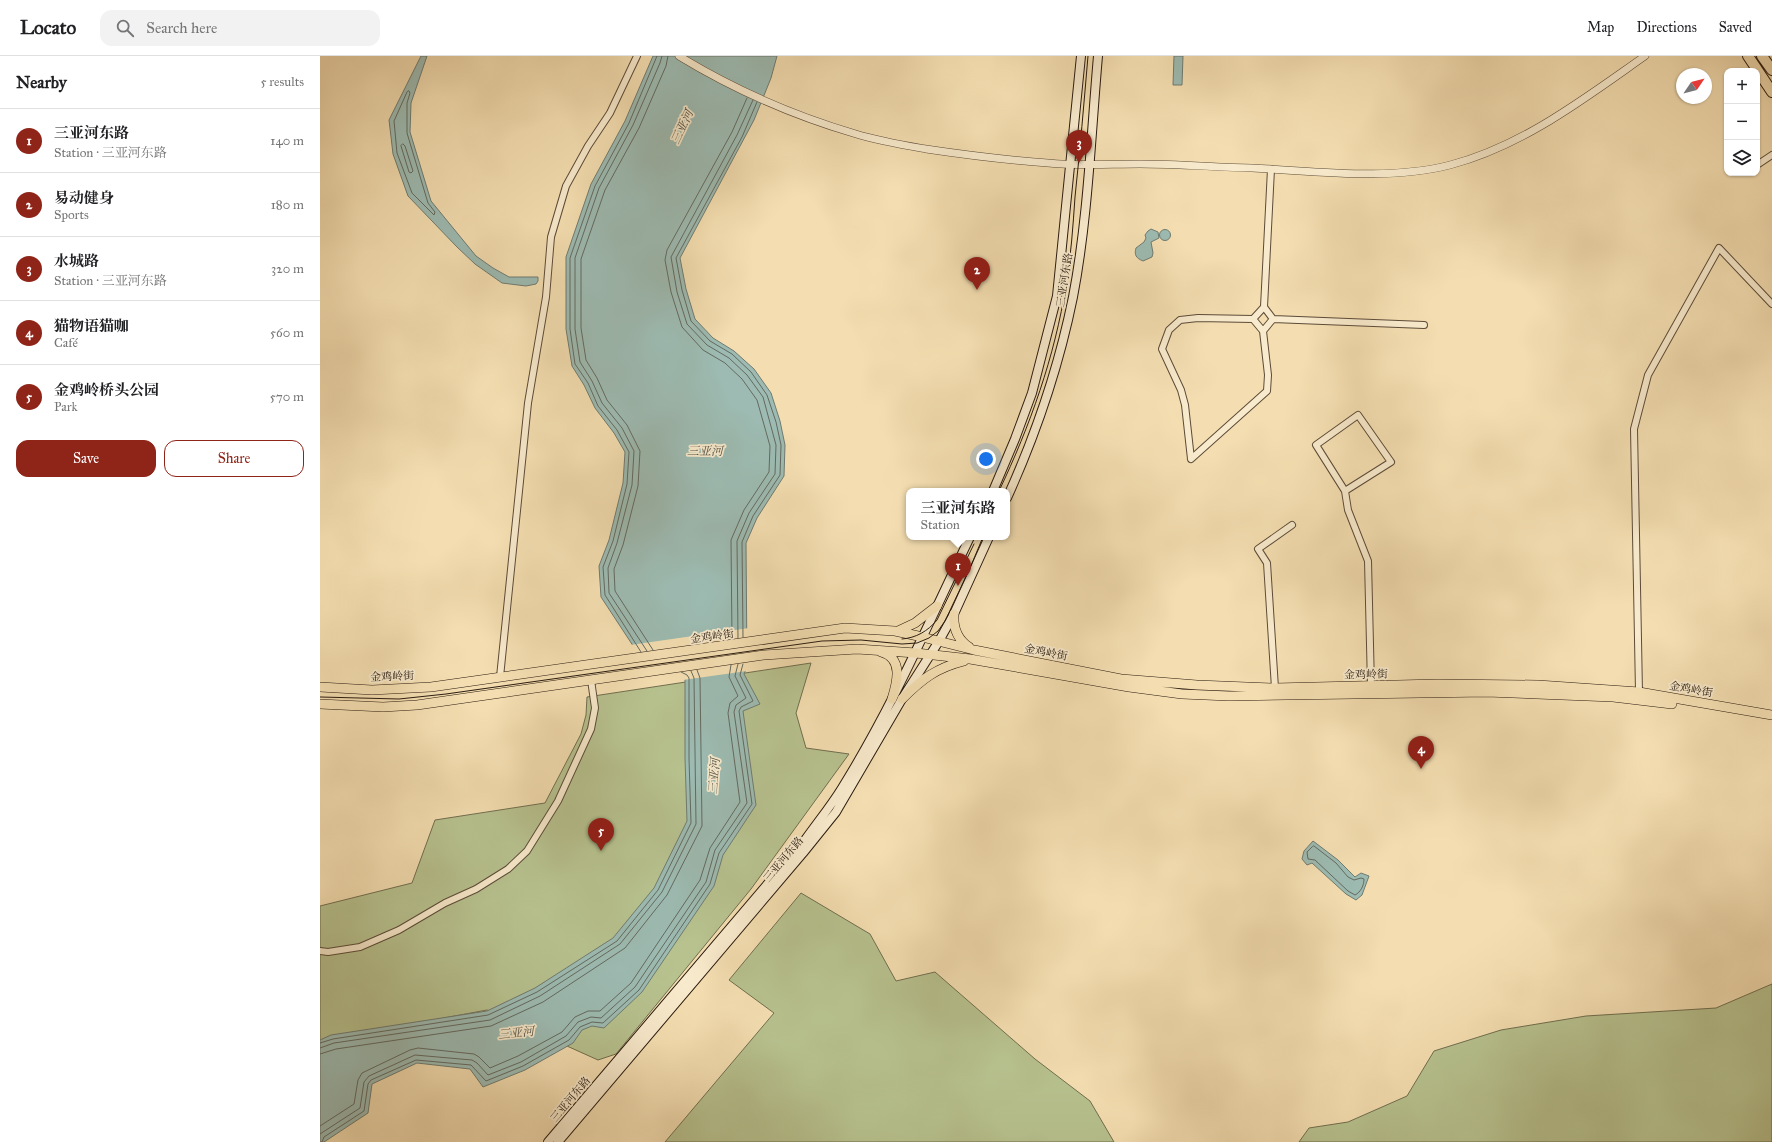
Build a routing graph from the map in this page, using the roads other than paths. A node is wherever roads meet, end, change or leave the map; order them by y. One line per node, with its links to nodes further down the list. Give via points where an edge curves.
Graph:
1 (637, 56): 37 (street, via 610,113 566,186 550,237 546,297 528,403)
2 (679, 56): 12 (street, via 709,75 770,102 858,135 904,145 1003,159)
3 (1081, 56): 12 (main road, 三亚河东路)
4 (1098, 56): 13 (main road, 三亚河东路)
5 (1645, 56): 14 (street, via 1567,110 1527,134 1451,165 1423,170 1351,173)
6 (1748, 56): 9 (highway)
7 (1762, 56): 8 (highway)
8 (1772, 70)
9 (1772, 92)
10 (1772, 154): 11 (street)
11 (1760, 163)
12 (1070, 164): 13 (street); 21 (main road, 三亚河东路, via 1059,283 1049,329 1027,407)
13 (1089, 165): 14 (street, via 1151,164); 22 (main road, 三亚河东路, via 1078,261 1066,329 1041,412)
14 (1271, 169): 16 (street)
15 (1771, 300): 42 (street, via 1719,248 1648,375 1634,429)
16 (1264, 307): 17 (street); 18 (street)
17 (1253, 319): 20 (street); 20 (street, via 1180,320 1169,330 1162,348 1182,390 1190,459 1267,391 1268,375)
18 (1273, 319): 19 (street); 20 (street)
19 (1424, 325)
20 (1263, 331)
21 (994, 488)
22 (1010, 490)
23 (1346, 491): 23 (street, via 1316,445 1358,415 1390,462); 39 (street, via 1348,510 1368,561)
24 (1292, 525): 41 (street, via 1258,549 1268,563)
25 (969, 540): 27 (main road, 三亚河东路)
26 (988, 540): 28 (main road, 三亚河东路)
27 (937, 606): 29 (main road, via 915,624); 30 (main road, 三亚河东路)
28 (954, 614): 31 (main road, 三亚河东路); 33 (main road, via 957,634 964,644)
29 (895, 632): 30 (main road, 金鸡岭街); 37 (main road, 金鸡岭街, via 845,628)
30 (924, 637): 31 (main road, 金鸡岭街); 34 (main road, 三亚河东路)
31 (939, 641): 33 (main road, 金鸡岭街); 35 (main road, 三亚河东路)
32 (874, 649): 34 (main road, 金鸡岭街); 38 (main road, 金鸡岭街, via 764,655); 43 (main road, via 886,653 897,670 898,678)
33 (974, 650): 41 (main road, 金鸡岭街, via 1121,679)
34 (916, 652): 35 (main road, 金鸡岭街); 43 (main road, 三亚河东路)
35 (931, 654): 36 (main road, 金鸡岭街); 44 (main road, 三亚河东路)
36 (970, 659): 44 (main road, via 938,669); 47 (main road, 金鸡岭街, via 1182,694 1229,696 1486,692 1605,696 1666,703)
37 (500, 677): 40 (main road, 金鸡岭街, via 403,689)
38 (591, 680): 45 (main road, 金鸡岭街, via 417,705 383,707); 48 (street, via 595,708 592,729 555,807 527,851 508,869 476,889 445,903 399,930 360,947)
39 (1371, 686): 41 (main road, 金鸡岭街); 42 (main road, 金鸡岭街, via 1538,685)
40 (320, 687)
41 (1275, 688)
42 (1639, 692): 46 (main road, 金鸡岭街)
43 (892, 699): 49 (main road, 三亚河东路, via 842,789 805,840)
44 (902, 699): 50 (main road, 三亚河东路, via 836,812)
45 (320, 704)
46 (1772, 715)
47 (1772, 721)
48 (320, 951)
49 (548, 1142)
50 (558, 1142)

